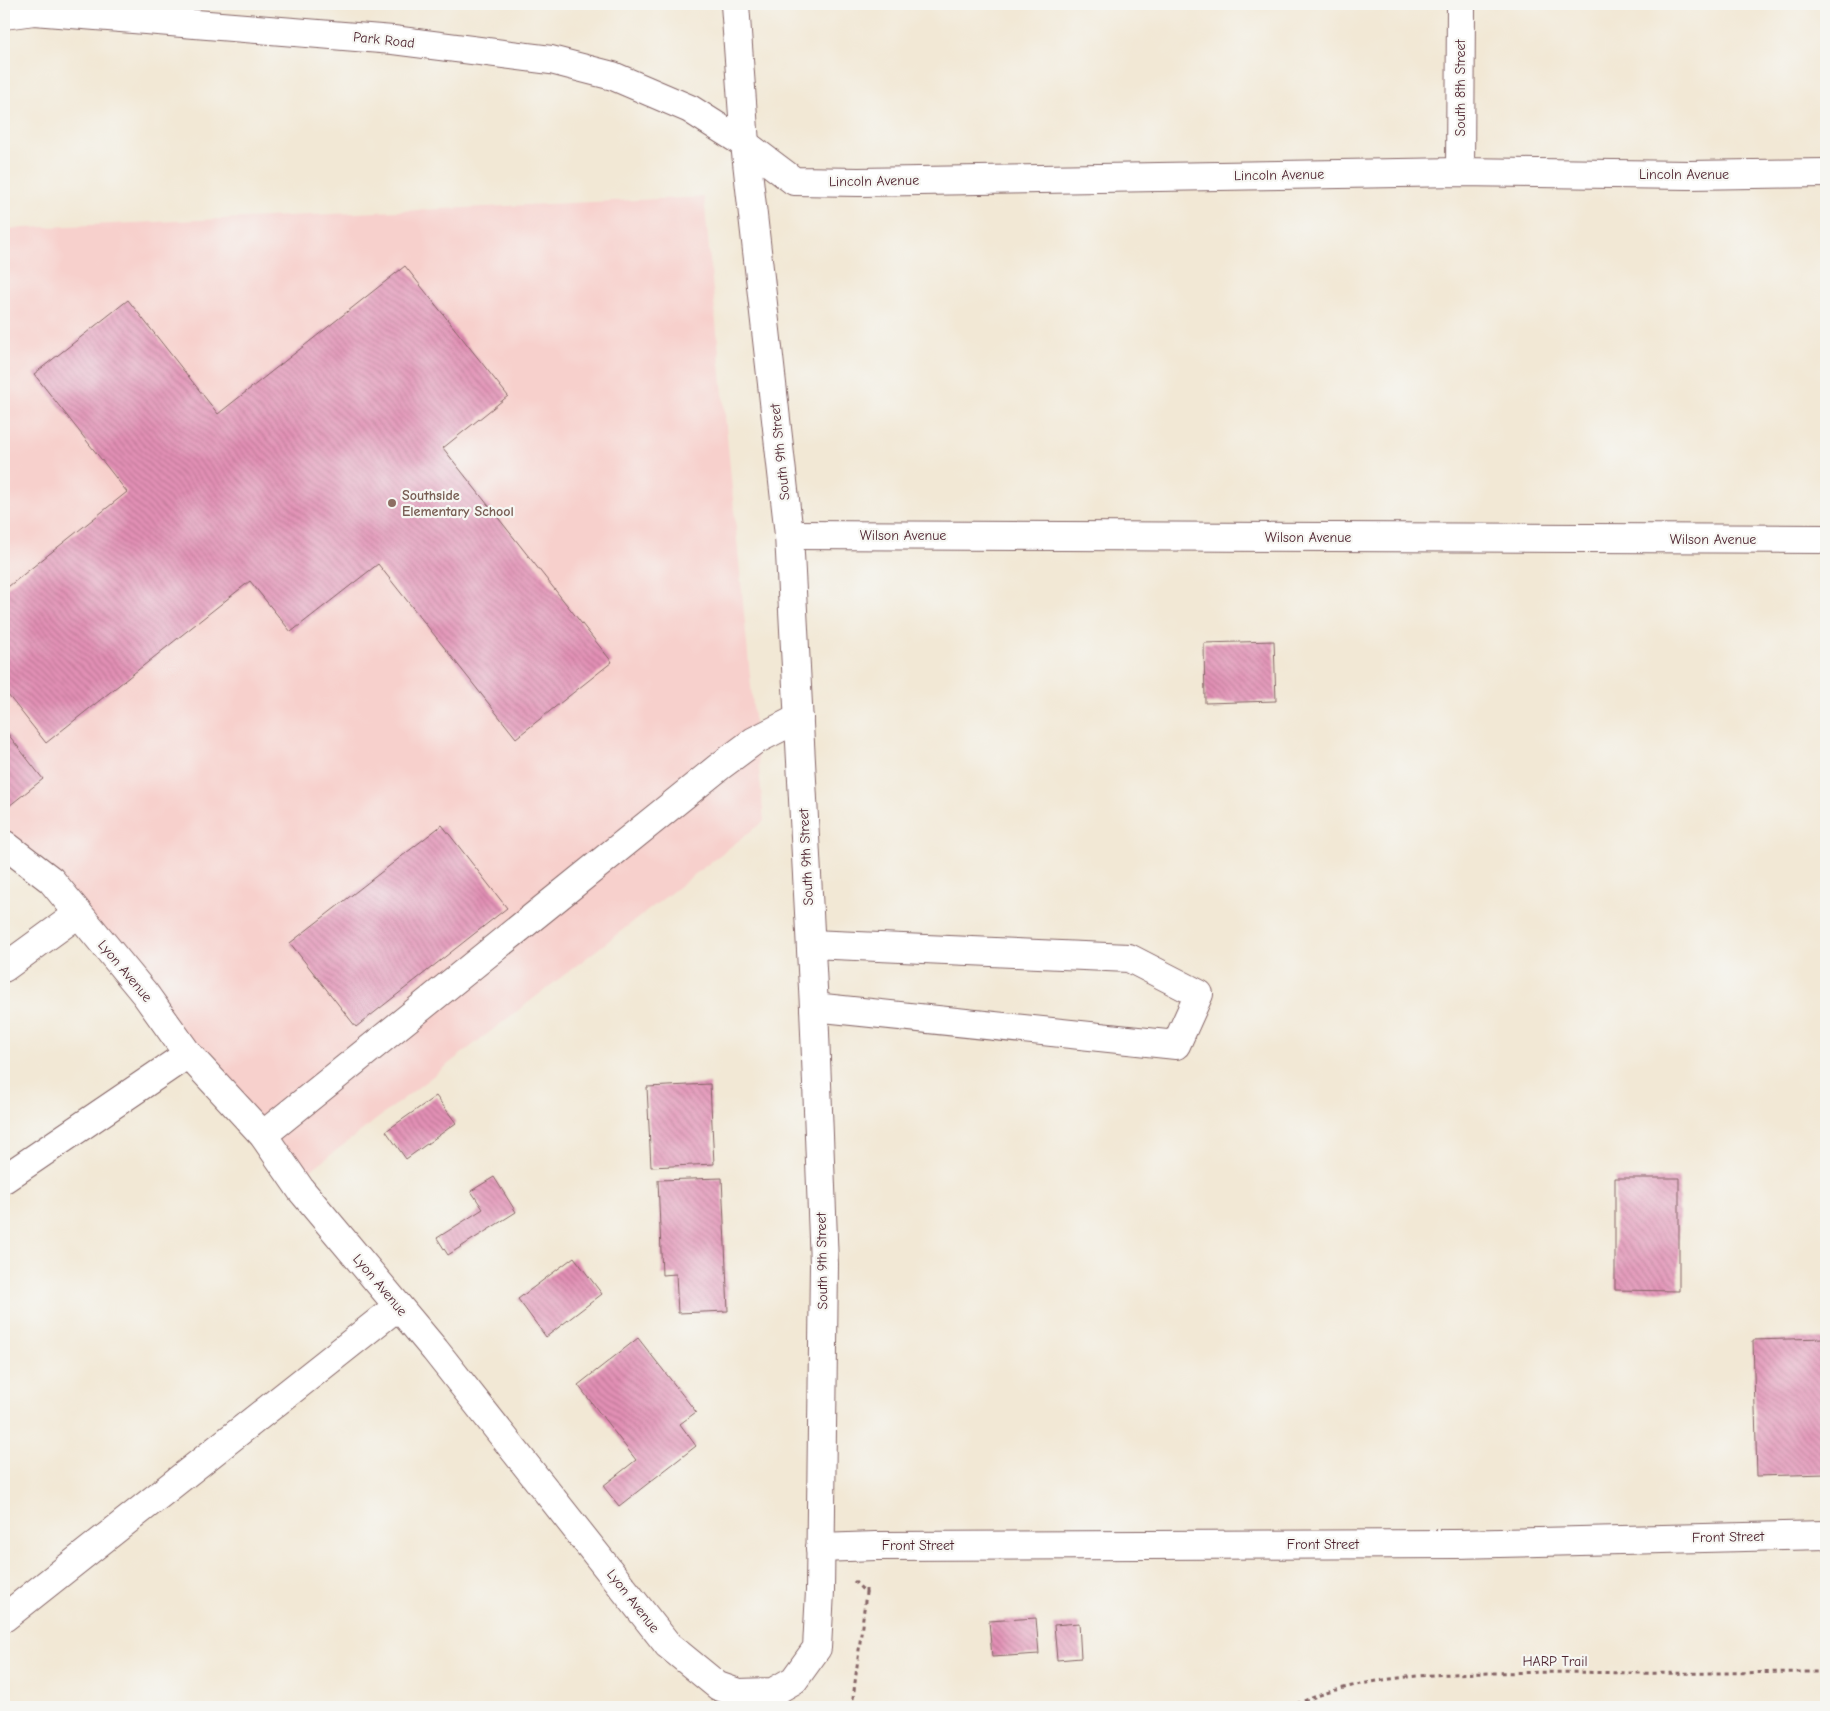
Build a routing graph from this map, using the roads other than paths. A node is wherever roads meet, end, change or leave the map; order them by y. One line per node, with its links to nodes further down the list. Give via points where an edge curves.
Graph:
1 (735, 4): 4 (street, South 9th Street)
2 (1460, 4): 5 (street, South 8th Street)
3 (4, 14): 4 (street, Park Road, via 34,11 393,40 551,60 613,76 690,109)
4 (745, 144): 5 (street, Lincoln Avenue, via 794,181); 7 (street, South 9th Street)
5 (1460, 172): 6 (street, Lincoln Avenue)
6 (1826, 173)
7 (789, 535): 8 (street, Wilson Avenue); 9 (street, South 9th Street)
8 (1826, 539)
9 (799, 718): 12 (street, South 9th Street); 16 (street, via 754,741 719,767)
10 (4, 844): 11 (street, Lyon Avenue, via 51,880)
11 (78, 914): 13 (street); 15 (street, Lyon Avenue, via 145,994)
12 (811, 944): 14 (street, South 9th Street); 14 (street, via 1129,958 1199,994 1176,1045)
13 (4, 968)
14 (814, 1007): 20 (street, South 9th Street, via 824,1264)
15 (188, 1054): 16 (street, Lyon Avenue); 17 (street)
16 (263, 1134): 18 (street, Lyon Avenue, via 301,1190)
17 (4, 1179)
18 (398, 1306): 21 (street); 22 (street, Lyon Avenue, via 668,1645 718,1686 738,1693)
19 (1826, 1535): 20 (street, Front Street, via 1456,1544)
20 (820, 1548): 22 (street, South 9th Street, via 817,1648 794,1680)
21 (4, 1618)
22 (773, 1692)

